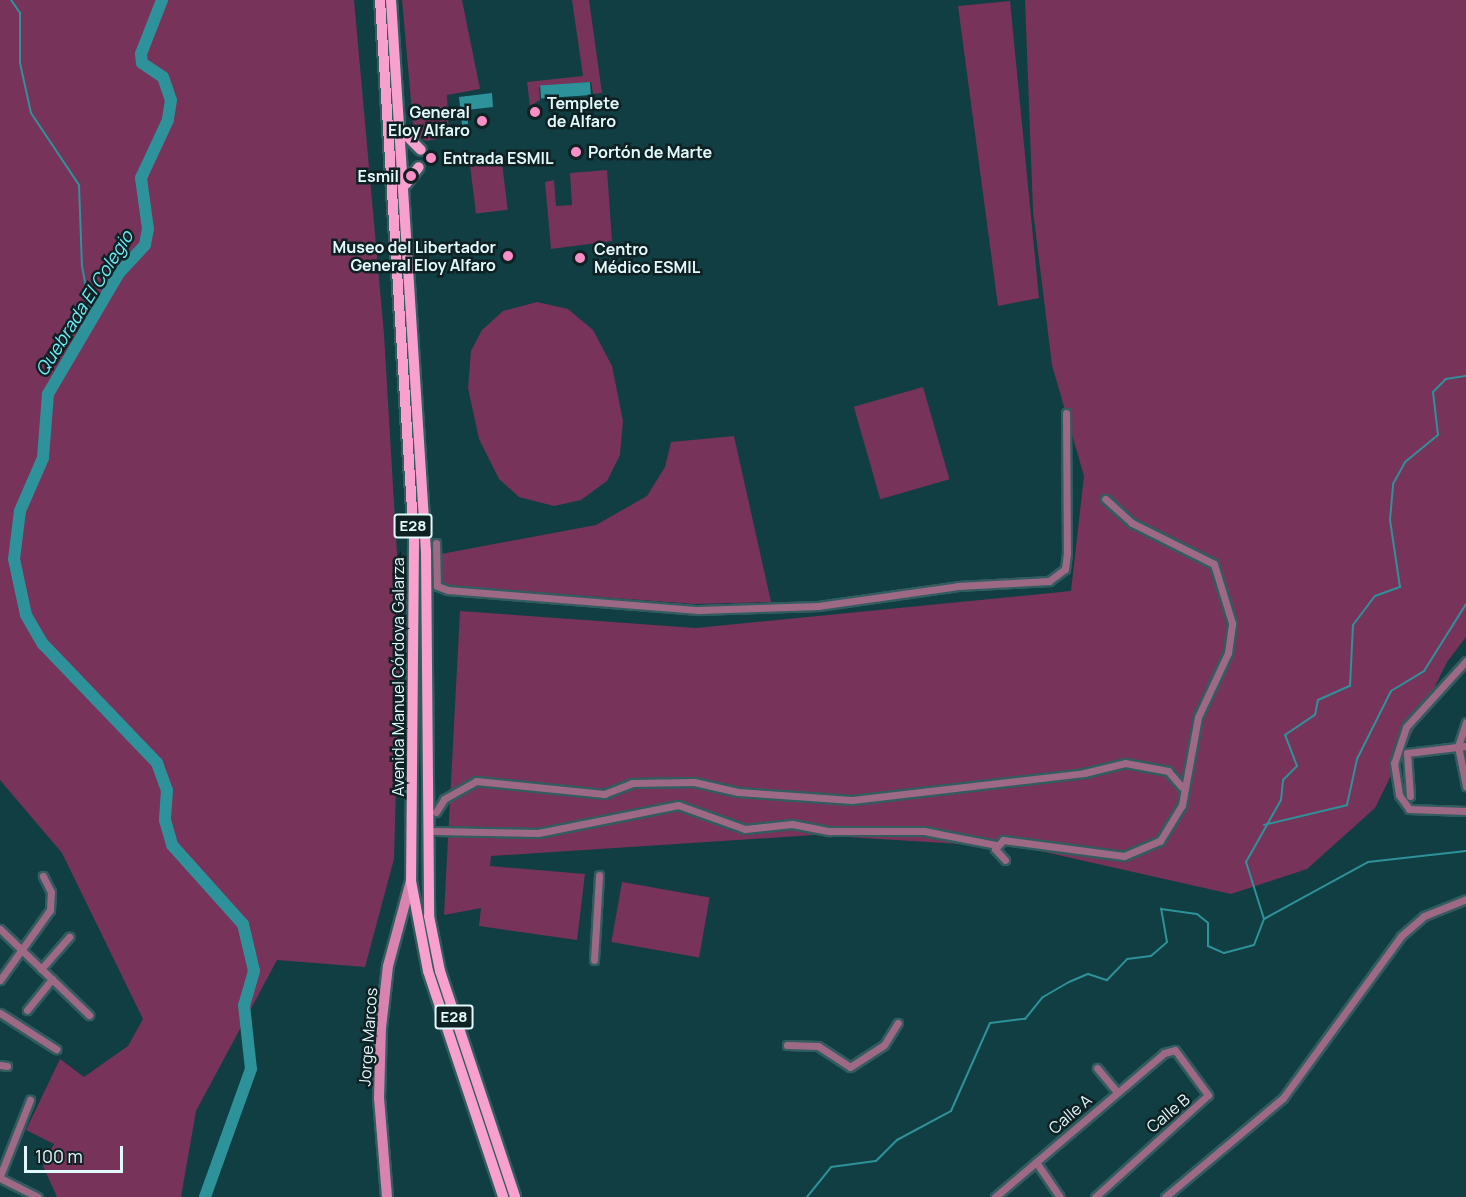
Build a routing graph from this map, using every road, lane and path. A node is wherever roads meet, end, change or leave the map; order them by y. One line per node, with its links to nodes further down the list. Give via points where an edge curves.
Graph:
1 (380, 0): 23 (main road, Avenida Manuel Córdova Galarza / E28, via 414,542)
2 (391, 0): 3 (main road, Avenida Manuel Córdova Galarza / E28)
3 (402, 130): 4 (main road); 6 (main road, Avenida Manuel Córdova Galarza / E28)
4 (421, 150)
5 (419, 167): 6 (main road)
6 (406, 184): 42 (main road, Avenida Manuel Córdova Galarza / E28, via 429,669 424,815 429,916 440,971)
7 (1065, 413): 9 (street, via 1067,554 1065,569 1049,581 958,586 818,606 698,610 448,590 435,579)
8 (1105, 499): 14 (street, via 1132,523 1214,564 1232,623 1228,653 1198,717)
9 (436, 543)
10 (1466, 661): 16 (street, via 1406,727 1394,763 1399,795 1409,809)
11 (1466, 722): 12 (street)
12 (1462, 746): 13 (street); 15 (street, via 1407,753)
13 (1466, 786)
14 (1182, 787): 17 (street, via 1168,771 1125,763 1084,773 852,800 738,792 694,782 632,783 604,794 476,781 444,799); 19 (street, via 1173,826 1138,854 1063,849 1025,839)
15 (1410, 796)
16 (1466, 811)
17 (436, 812)
18 (435, 831): 19 (street, via 538,833 678,805 745,829 792,824 829,831 924,831)
19 (996, 845): 20 (street)
20 (1005, 860)
21 (599, 875): 28 (street)
22 (43, 876): 27 (street, via 51,892 50,910)
23 (411, 881): 42 (main road, Avenida Manuel Córdova Galarza / E28, via 428,971); 46 (main road, Jorge Marcos, via 388,966 381,1028 379,1098)
24 (1466, 899): 52 (street, via 1424,916 1401,936 1283,1098)
25 (0, 929): 27 (street)
26 (69, 937): 29 (street)
27 (19, 948): 29 (street); 31 (street)
28 (594, 960)
29 (41, 969): 30 (street)
30 (52, 979): 32 (street); 34 (street)
31 (0, 980)
32 (27, 1010)
33 (0, 1013): 37 (street)
34 (89, 1015)
35 (898, 1023): 36 (street, via 884,1045 850,1067 818,1046)
36 (787, 1045)
37 (57, 1049)
38 (1164, 1053): 40 (street, Calle A); 51 (street, Calle B, via 1175,1050 1209,1095)
39 (1097, 1068): 40 (street)
40 (1117, 1092): 43 (street, Calle A)
41 (30, 1100): 44 (street)
42 (497, 1159): 47 (main road, Avenida Manuel Córdova Galarza / E28); 48 (main road, Avenida Manuel Córdova Galarza / E28)
43 (1036, 1162): 49 (street, Calle A); 50 (street)
44 (0, 1177): 45 (street)
45 (38, 1197)
46 (387, 1197)
47 (503, 1197)
48 (514, 1197)
49 (995, 1197)
50 (1060, 1197)
51 (1095, 1197)
52 (1165, 1197)

